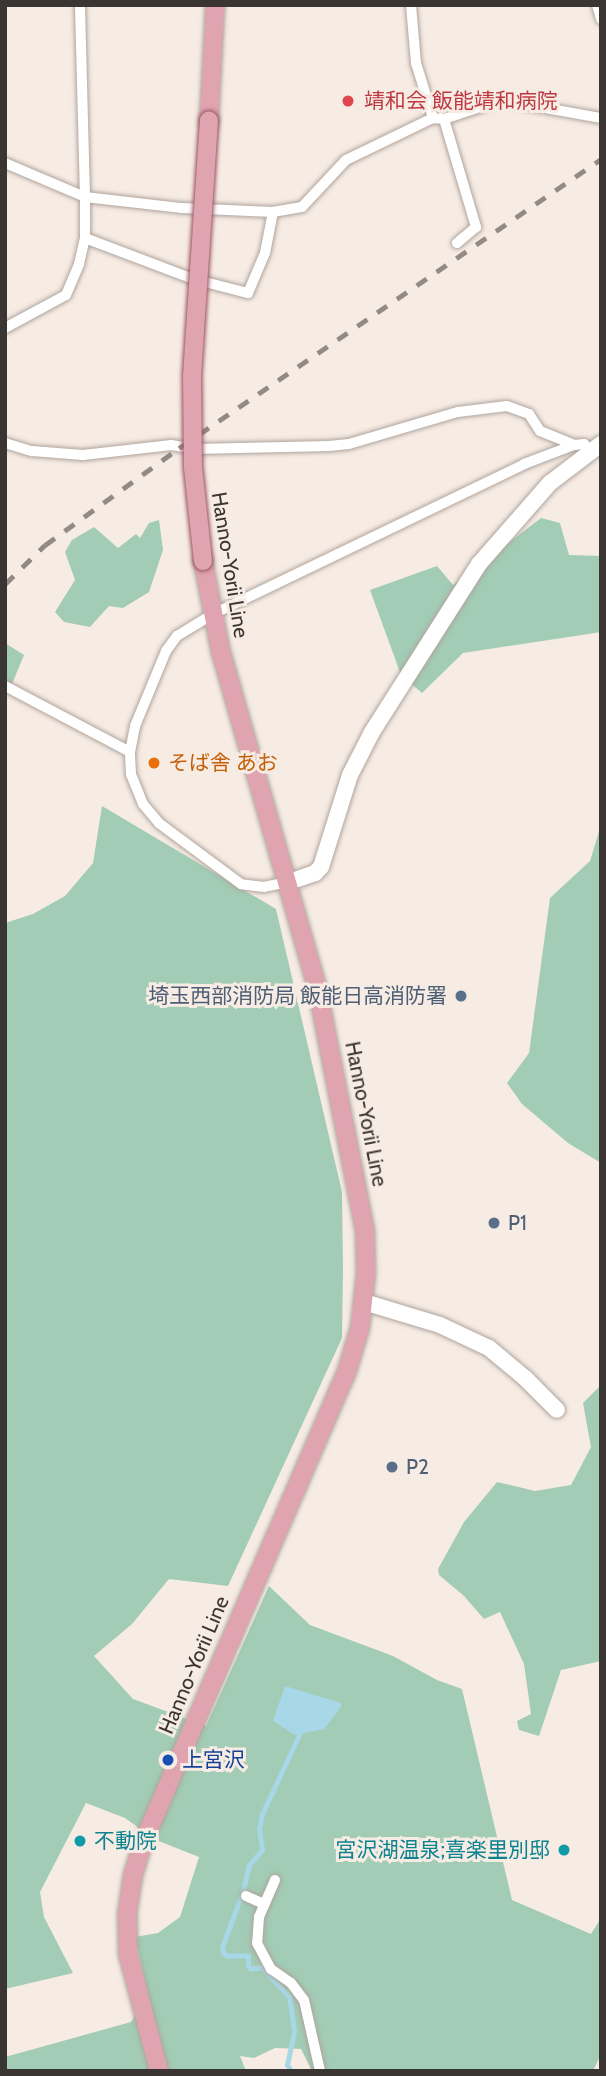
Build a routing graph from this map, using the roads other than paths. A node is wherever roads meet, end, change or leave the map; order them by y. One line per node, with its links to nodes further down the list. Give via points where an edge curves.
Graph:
1 (80, 5): 9 (street)
2 (215, 5): 17 (main road, Hanno-Yorii Line, bridge, via 192,376 193,468)
3 (411, 5): 6 (street, via 416,63)
4 (597, 5): 5 (street)
5 (601, 19)
6 (439, 118): 7 (street, via 501,100); 10 (street, via 346,160 302,207); 12 (street, via 476,227)
7 (601, 118)
8 (5, 163): 9 (street)
9 (85, 197): 10 (street); 11 (street)
10 (273, 212): 11 (street, via 265,253 248,293)
11 (85, 238): 13 (street, via 66,295)
12 (457, 243)
13 (5, 328)
14 (5, 443): 15 (street, via 44,453 83,455 171,445 195,449 329,446 458,412 507,406 529,414 540,431)
15 (574, 444): 16 (street); 17 (street)
16 (596, 447): 20 (street, via 550,483 479,564 372,732 350,775 321,867)
17 (213, 614): 19 (street, via 177,636 166,651 135,726); 20 (main road, Hanno-Yorii Line)
18 (5, 685): 19 (street)
19 (130, 752): 20 (street, via 134,786 159,823 241,884 264,887)
20 (289, 882): 21 (main road, Hanno-Yorii Line, via 317,987 365,1231)
21 (364, 1302): 22 (street, via 427,1320 489,1348); 26 (main road, Hanno-Yorii Line, via 347,1371 137,1861 127,1915 128,1954)
22 (557, 1410)
23 (275, 1881): 25 (street)
24 (246, 1896): 25 (street)
25 (264, 1905): 27 (street, via 256,1930 261,1956 304,2000)
26 (159, 2071)
27 (320, 2071)

